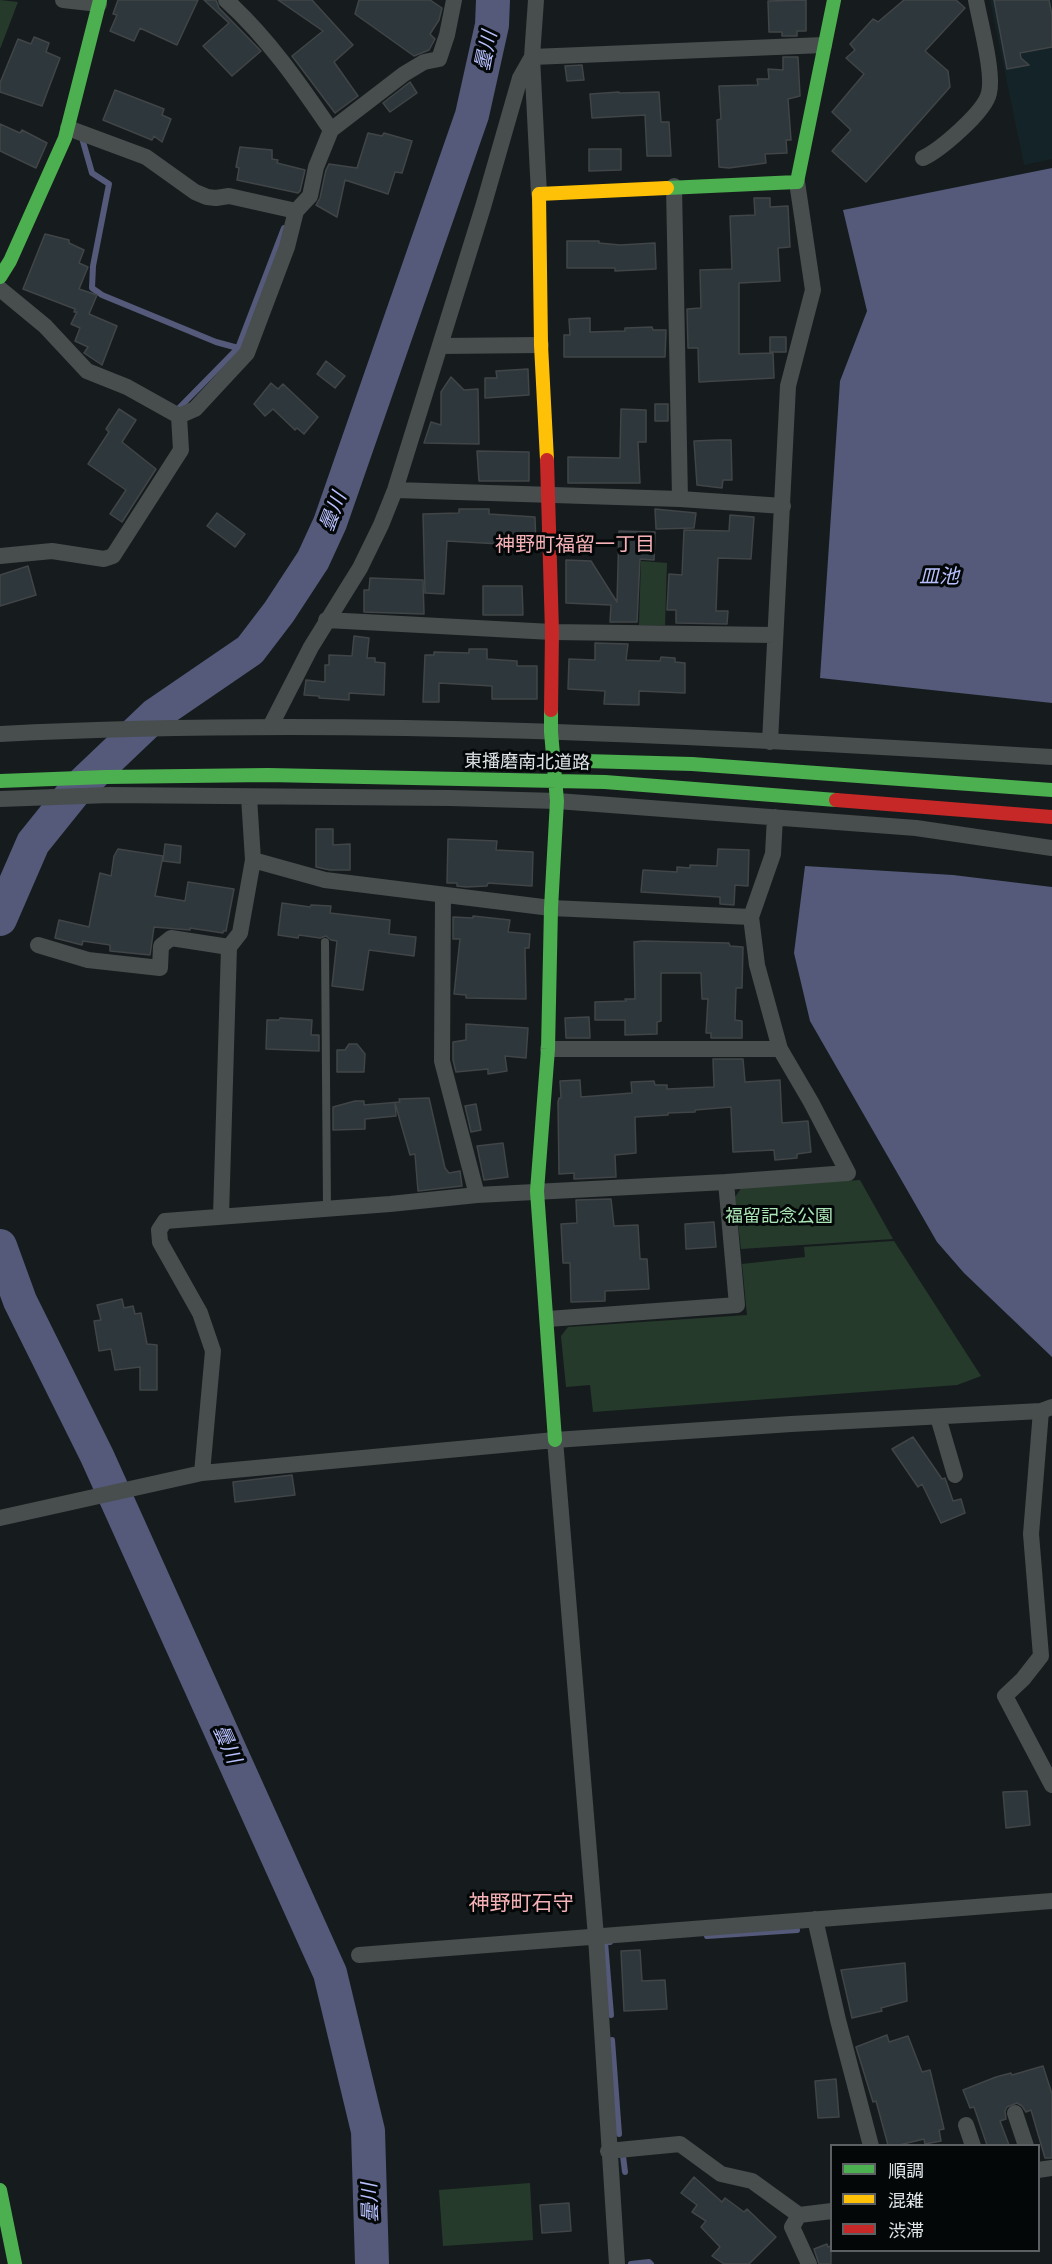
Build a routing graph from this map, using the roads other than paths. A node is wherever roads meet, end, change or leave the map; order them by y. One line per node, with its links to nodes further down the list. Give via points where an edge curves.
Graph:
1 (63, 0): 7 (street)
2 (225, 0): 11 (street, via 297,78)
3 (454, 0): 11 (street, via 439,59 424,62 404,74)
4 (536, 0): 9 (street)
5 (834, 0): 8 (main road)
6 (976, 0): 12 (street, via 989,94 950,140)
7 (99, 2): 10 (main road)
8 (824, 45): 9 (street); 13 (main road)
9 (532, 57): 15 (street); 20 (street, via 520,78)
10 (68, 128): 16 (street, via 146,157 195,192); 17 (main road)
11 (331, 130): 16 (street, via 309,196)
12 (923, 158)
13 (797, 182): 14 (main road); 25 (street, via 813,290 788,386)
14 (674, 186): 15 (main road); 24 (street)
15 (539, 194): 19 (main road)
16 (296, 211): 21 (street, via 287,247 247,353 195,409)
17 (0, 277)
18 (0, 289): 21 (street, via 45,326 87,371 127,387)
19 (541, 345): 20 (street); 23 (main road)
20 (441, 346): 22 (street)
21 (179, 416): 26 (street, via 181,450 114,556 105,559 52,551)
22 (395, 490): 23 (street); 27 (street, via 360,568)
23 (549, 495): 24 (street); 28 (main road)
24 (680, 499): 25 (street)
25 (783, 506): 29 (street)
26 (0, 556)
27 (326, 620): 28 (street); 30 (street)
28 (552, 632): 29 (street); 31 (main road)
29 (774, 635): 33 (street)
30 (270, 727): 31 (street); 32 (street)
31 (551, 732): 33 (street); 42 (main road)
32 (0, 734)
33 (770, 742): 34 (street)
34 (1052, 758)
35 (537, 760): 36 (main road, 東播磨南北道路)
36 (692, 764): 37 (main road); 39 (main road, 東播磨南北道路)
37 (939, 768)
38 (0, 781): 43 (main road, 東播磨南北道路, via 268,775 605,782)
39 (1052, 790)
40 (249, 797): 41 (street, via 110,795); 42 (street); 48 (street)
41 (6, 799)
42 (557, 801): 44 (street); 50 (main road)
43 (849, 801): 45 (main road, 東播磨南北道路); 46 (main road)
44 (776, 817): 47 (street, via 916,828); 51 (street, via 773,854)
45 (1052, 817)
46 (1052, 831)
47 (1052, 848)
48 (253, 860): 49 (street, via 325,880); 54 (street, via 240,933)
49 (443, 895): 50 (street); 59 (street, via 442,1062)
50 (551, 908): 51 (street); 55 (main road)
51 (751, 917): 56 (street, via 757,965)
52 (325, 942): 60 (lane)
53 (38, 945): 54 (street, via 88,960 160,968 161,946 171,938)
54 (229, 946): 61 (street)
55 (548, 1049): 56 (street); 58 (main road)
56 (780, 1049): 57 (street, via 848,1173)
57 (726, 1182): 58 (street); 62 (street, via 737,1305)
58 (537, 1191): 59 (street); 62 (main road)
59 (477, 1195): 60 (street)
60 (327, 1208): 61 (street)
61 (221, 1216): 66 (street, via 165,1221 159,1230 160,1242 200,1313 213,1351)
62 (548, 1319): 65 (main road)
63 (1047, 1409): 64 (street); 69 (street, via 1031,1534 1041,1656 1005,1696)
64 (938, 1416): 65 (street); 67 (street)
65 (555, 1440): 66 (street); 72 (street)
66 (202, 1473): 68 (street)
67 (955, 1475)
68 (0, 1518)
69 (1052, 1785)
70 (1052, 1901): 71 (street)
71 (815, 1919): 72 (street); 76 (street)
72 (596, 1937): 73 (street); 79 (street)
73 (359, 1955)
74 (1015, 2113): 78 (street)
75 (966, 2125): 77 (street)
76 (871, 2144)
77 (973, 2144)
78 (1026, 2144)
79 (608, 2151): 82 (street, via 680,2144 721,2174 752,2181); 84 (street)
80 (0, 2190): 83 (main road)
81 (830, 2211): 82 (street)
82 (799, 2215): 85 (street, via 792,2227)
83 (15, 2264)
84 (617, 2264)
85 (808, 2264)

